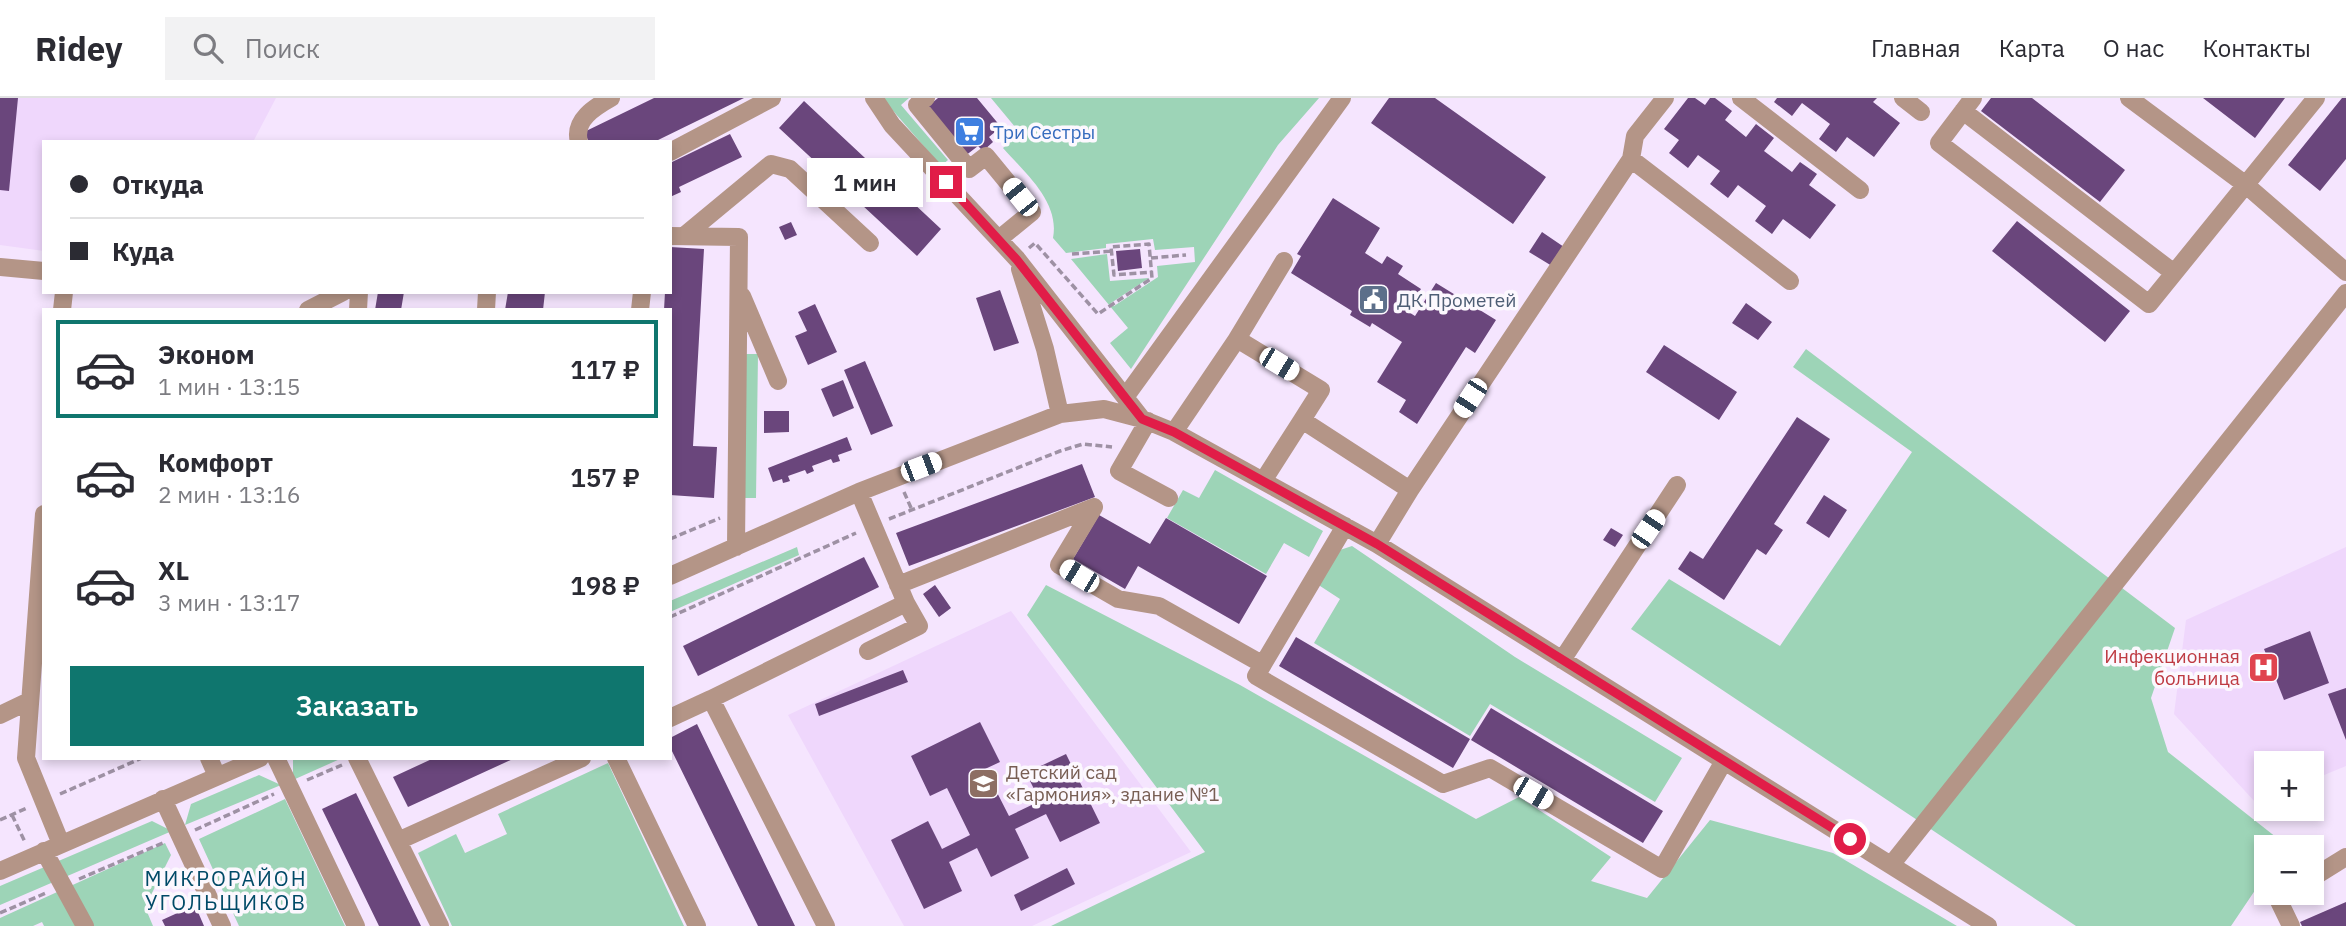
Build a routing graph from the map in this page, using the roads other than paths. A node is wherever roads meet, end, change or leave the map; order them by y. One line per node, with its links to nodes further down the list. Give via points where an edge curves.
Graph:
1 (611, 98): 13 (street, via 592,108 580,123)
2 (772, 98): 14 (street)
3 (874, 98): 19 (street, via 892,125)
4 (926, 98): 19 (street, via 918,105 969,169 986,156 1032,212)
5 (1342, 98): 34 (street)
6 (1665, 98): 15 (street, via 1635,136)
7 (1741, 98): 17 (street)
8 (1903, 98): 12 (street)
9 (2129, 98): 16 (street)
10 (2315, 98): 16 (street)
11 (1968, 104): 26 (street); 26 (street, via 1939,143 2149,304)
12 (1921, 111)
13 (579, 140)
14 (672, 151)
15 (1631, 159): 27 (street); 41 (street)
16 (2246, 186): 25 (street); 26 (street)
17 (1860, 190)
18 (677, 236): 20 (street, via 771,164 790,169); 28 (street, via 739,237)
19 (999, 239): 21 (street)
20 (870, 243)
21 (1017, 260): 34 (street); 35 (street)
22 (1284, 261): 32 (street)
23 (0, 267): 24 (street)
24 (42, 271)
25 (2346, 272)
26 (2174, 274)
27 (1790, 281)
28 (739, 289): 33 (street); 47 (street)
29 (2346, 293): 71 (street)
30 (340, 294): 31 (street)
31 (312, 308)
32 (1237, 339): 36 (street, via 1321,390); 38 (street)
33 (778, 381)
34 (1126, 396): 37 (street)
35 (1060, 414): 37 (street, via 1104,409); 42 (street)
36 (1301, 419): 39 (street); 41 (street)
37 (1145, 420): 38 (street); 43 (street, via 1119,471)
38 (1174, 432): 39 (street)
39 (1263, 481): 44 (street)
40 (1677, 485): 52 (street)
41 (1410, 490): 46 (street)
42 (859, 492): 47 (street); 49 (street)
43 (1169, 498)
44 (1345, 526): 46 (street); 53 (street)
45 (42, 539): 55 (street)
46 (1377, 544): 52 (street)
47 (736, 547): 48 (street)
48 (672, 569)
49 (898, 585): 50 (street); 53 (street, via 1094,508 1059,565 1118,599 1159,606)
50 (906, 603): 51 (street, via 919,626); 54 (street)
51 (868, 651)
52 (1562, 660): 64 (street)
53 (1262, 664): 64 (street, via 1256,676 1443,784 1490,768 1662,869)
54 (712, 699): 57 (street); 80 (street)
55 (29, 701): 56 (street); 68 (street, via 26,758)
56 (0, 715)
57 (672, 717)
58 (210, 760): 65 (street)
59 (255, 760): 65 (street)
60 (277, 760): 77 (street)
61 (358, 760): 67 (street)
62 (578, 760): 67 (street)
63 (617, 760): 79 (street)
64 (1724, 761): 71 (street)
65 (217, 776): 66 (street)
66 (163, 799): 68 (street); 76 (street)
67 (398, 841): 78 (street)
68 (61, 844): 69 (street)
69 (44, 852): 72 (street); 75 (street)
70 (2346, 857): 73 (street)
71 (1891, 865): 81 (street)
72 (0, 871)
73 (2324, 871)
74 (2280, 905): 82 (street)
75 (85, 926)
76 (222, 926)
77 (356, 926)
78 (440, 926)
79 (697, 926)
80 (826, 926)
81 (1989, 926)
82 (2291, 926)

